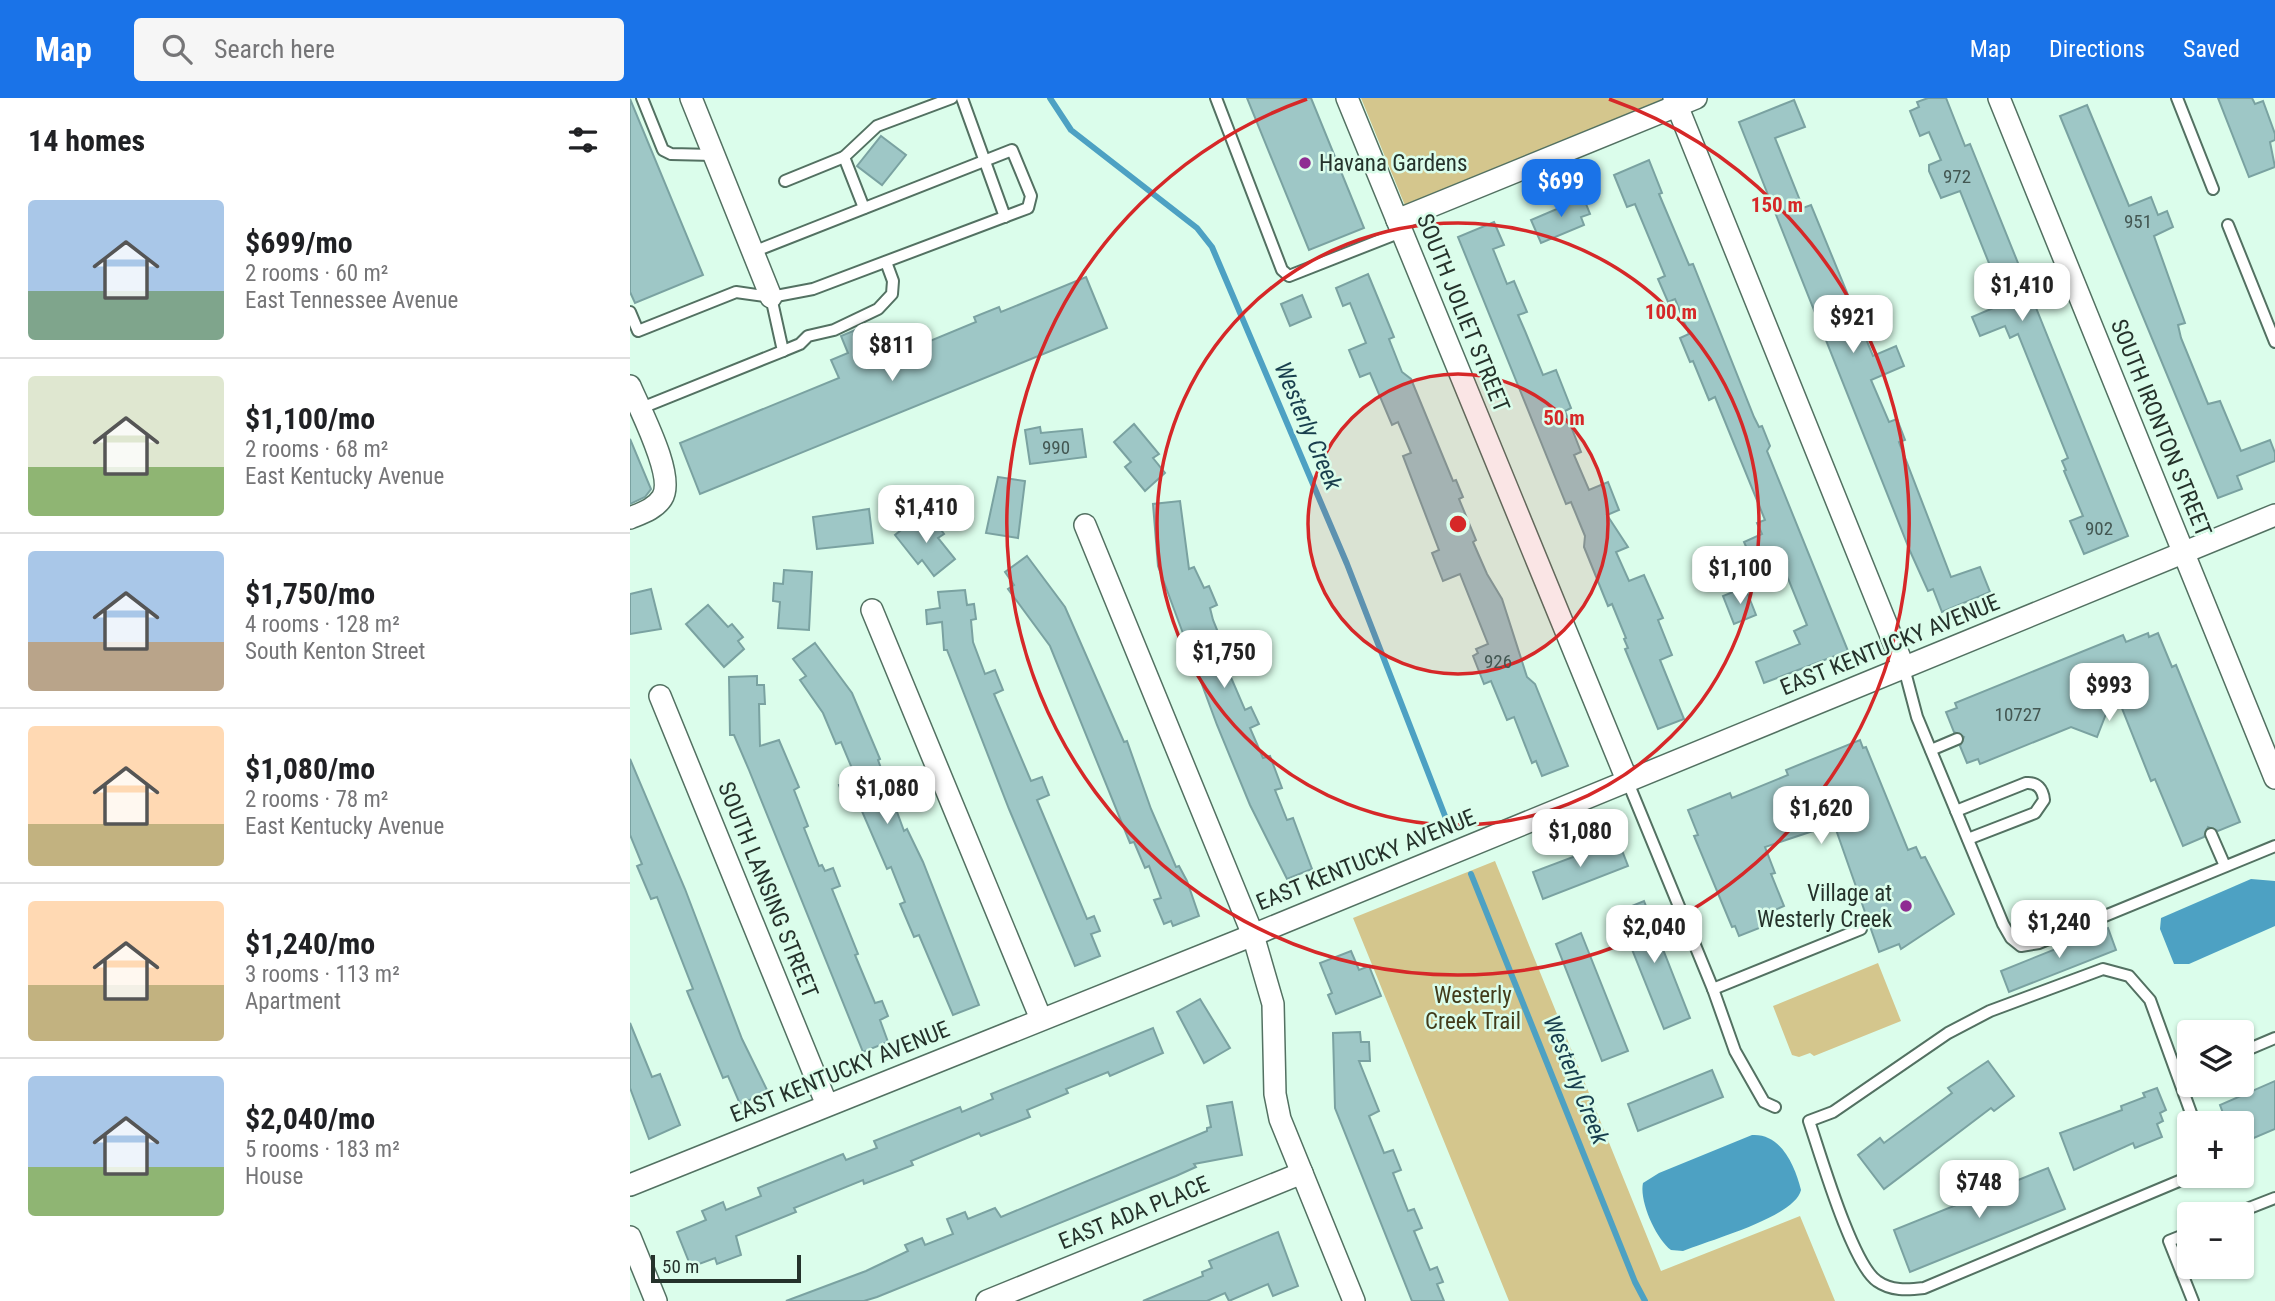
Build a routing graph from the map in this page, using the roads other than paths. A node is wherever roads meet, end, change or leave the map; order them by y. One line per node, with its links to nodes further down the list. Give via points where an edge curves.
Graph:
1 (642, 98): 10 (lane, via 663,150)
2 (691, 98): 10 (street)
3 (952, 98): 11 (lane, via 877,126)
4 (962, 98): 12 (lane)
5 (1216, 98): 18 (lane, via 1282,271 1289,276)
6 (1346, 98): 18 (street, SOUTH JOLIET STREET)
7 (1999, 98): 30 (street, SOUTH IRONTON STREET)
8 (2176, 98): 14 (lane)
9 (1682, 101): 18 (street); 32 (street)
10 (714, 155): 19 (street)
11 (844, 157): 13 (lane); 15 (lane)
12 (985, 160): 15 (lane); 16 (lane); 16 (lane, via 1012,150 1031,196 1028,208)
13 (785, 181)
14 (2213, 189)
15 (864, 208): 19 (lane)
16 (1005, 217): 20 (lane)
17 (2228, 225): 23 (lane)
18 (1399, 226): 37 (street, SOUTH JOLIET STREET)
19 (753, 252): 21 (street)
20 (886, 262): 21 (lane, via 813,289); 24 (lane, via 892,294 878,309 834,330 808,336)
21 (771, 297): 22 (lane, via 736,292 638,331); 24 (lane)
22 (630, 312)
23 (2275, 342)
24 (783, 351): 26 (lane)
25 (630, 386): 26 (street)
26 (639, 409): 28 (street, via 667,476 666,489 653,508)
27 (2275, 515): 30 (street, EAST KENTUCKY AVENUE)
28 (630, 518)
29 (1085, 525): 44 (street)
30 (2183, 552): 32 (street, EAST KENTUCKY AVENUE); 36 (street, SOUTH IRONTON STREET)
31 (872, 610): 46 (street)
32 (1904, 668): 35 (lane); 37 (street, EAST KENTUCKY AVENUE)
33 (660, 696): 50 (street, SOUTH LANSING STREET)
34 (1957, 739): 35 (lane)
35 (1931, 750): 38 (lane)
36 (2275, 778)
37 (1627, 780): 44 (street, EAST KENTUCKY AVENUE); 45 (lane)
38 (1956, 811): 40 (lane); 40 (lane, via 2025,783 2042,790 2044,800 2037,811)
39 (2211, 834): 42 (lane)
40 (1968, 839): 42 (lane, via 2007,931 2021,946 2039,943)
41 (2275, 846): 42 (lane)
42 (2225, 866)
43 (1861, 929): 45 (lane)
44 (1253, 935): 46 (street, EAST KENTUCKY AVENUE); 52 (street, via 1273,1004 1278,1107)
45 (1713, 989): 51 (lane, via 1735,1051 1764,1102)
46 (1041, 1019): 50 (street, EAST KENTUCKY AVENUE)
47 (2275, 1038): 48 (lane)
48 (2254, 1047)
49 (2177, 1060): 53 (lane, via 2150,1000 2129,976 2103,968 1948,1032 1833,1112 1809,1121 1854,1246 1875,1280 1899,1291 1924,1288)
50 (827, 1105): 54 (street, EAST KENTUCKY AVENUE)
51 (1775, 1107)
52 (1301, 1173): 62 (street, EAST ADA PLACE); 63 (street)
53 (2177, 1182)
54 (630, 1185)
55 (2275, 1198): 56 (lane)
56 (2254, 1206)
57 (630, 1237): 61 (street)
58 (2177, 1238): 59 (lane, via 2169,1241)
59 (2177, 1261)
60 (2184, 1279): 64 (lane)
61 (656, 1301)
62 (987, 1301)
63 (1354, 1301)
64 (2193, 1301)

